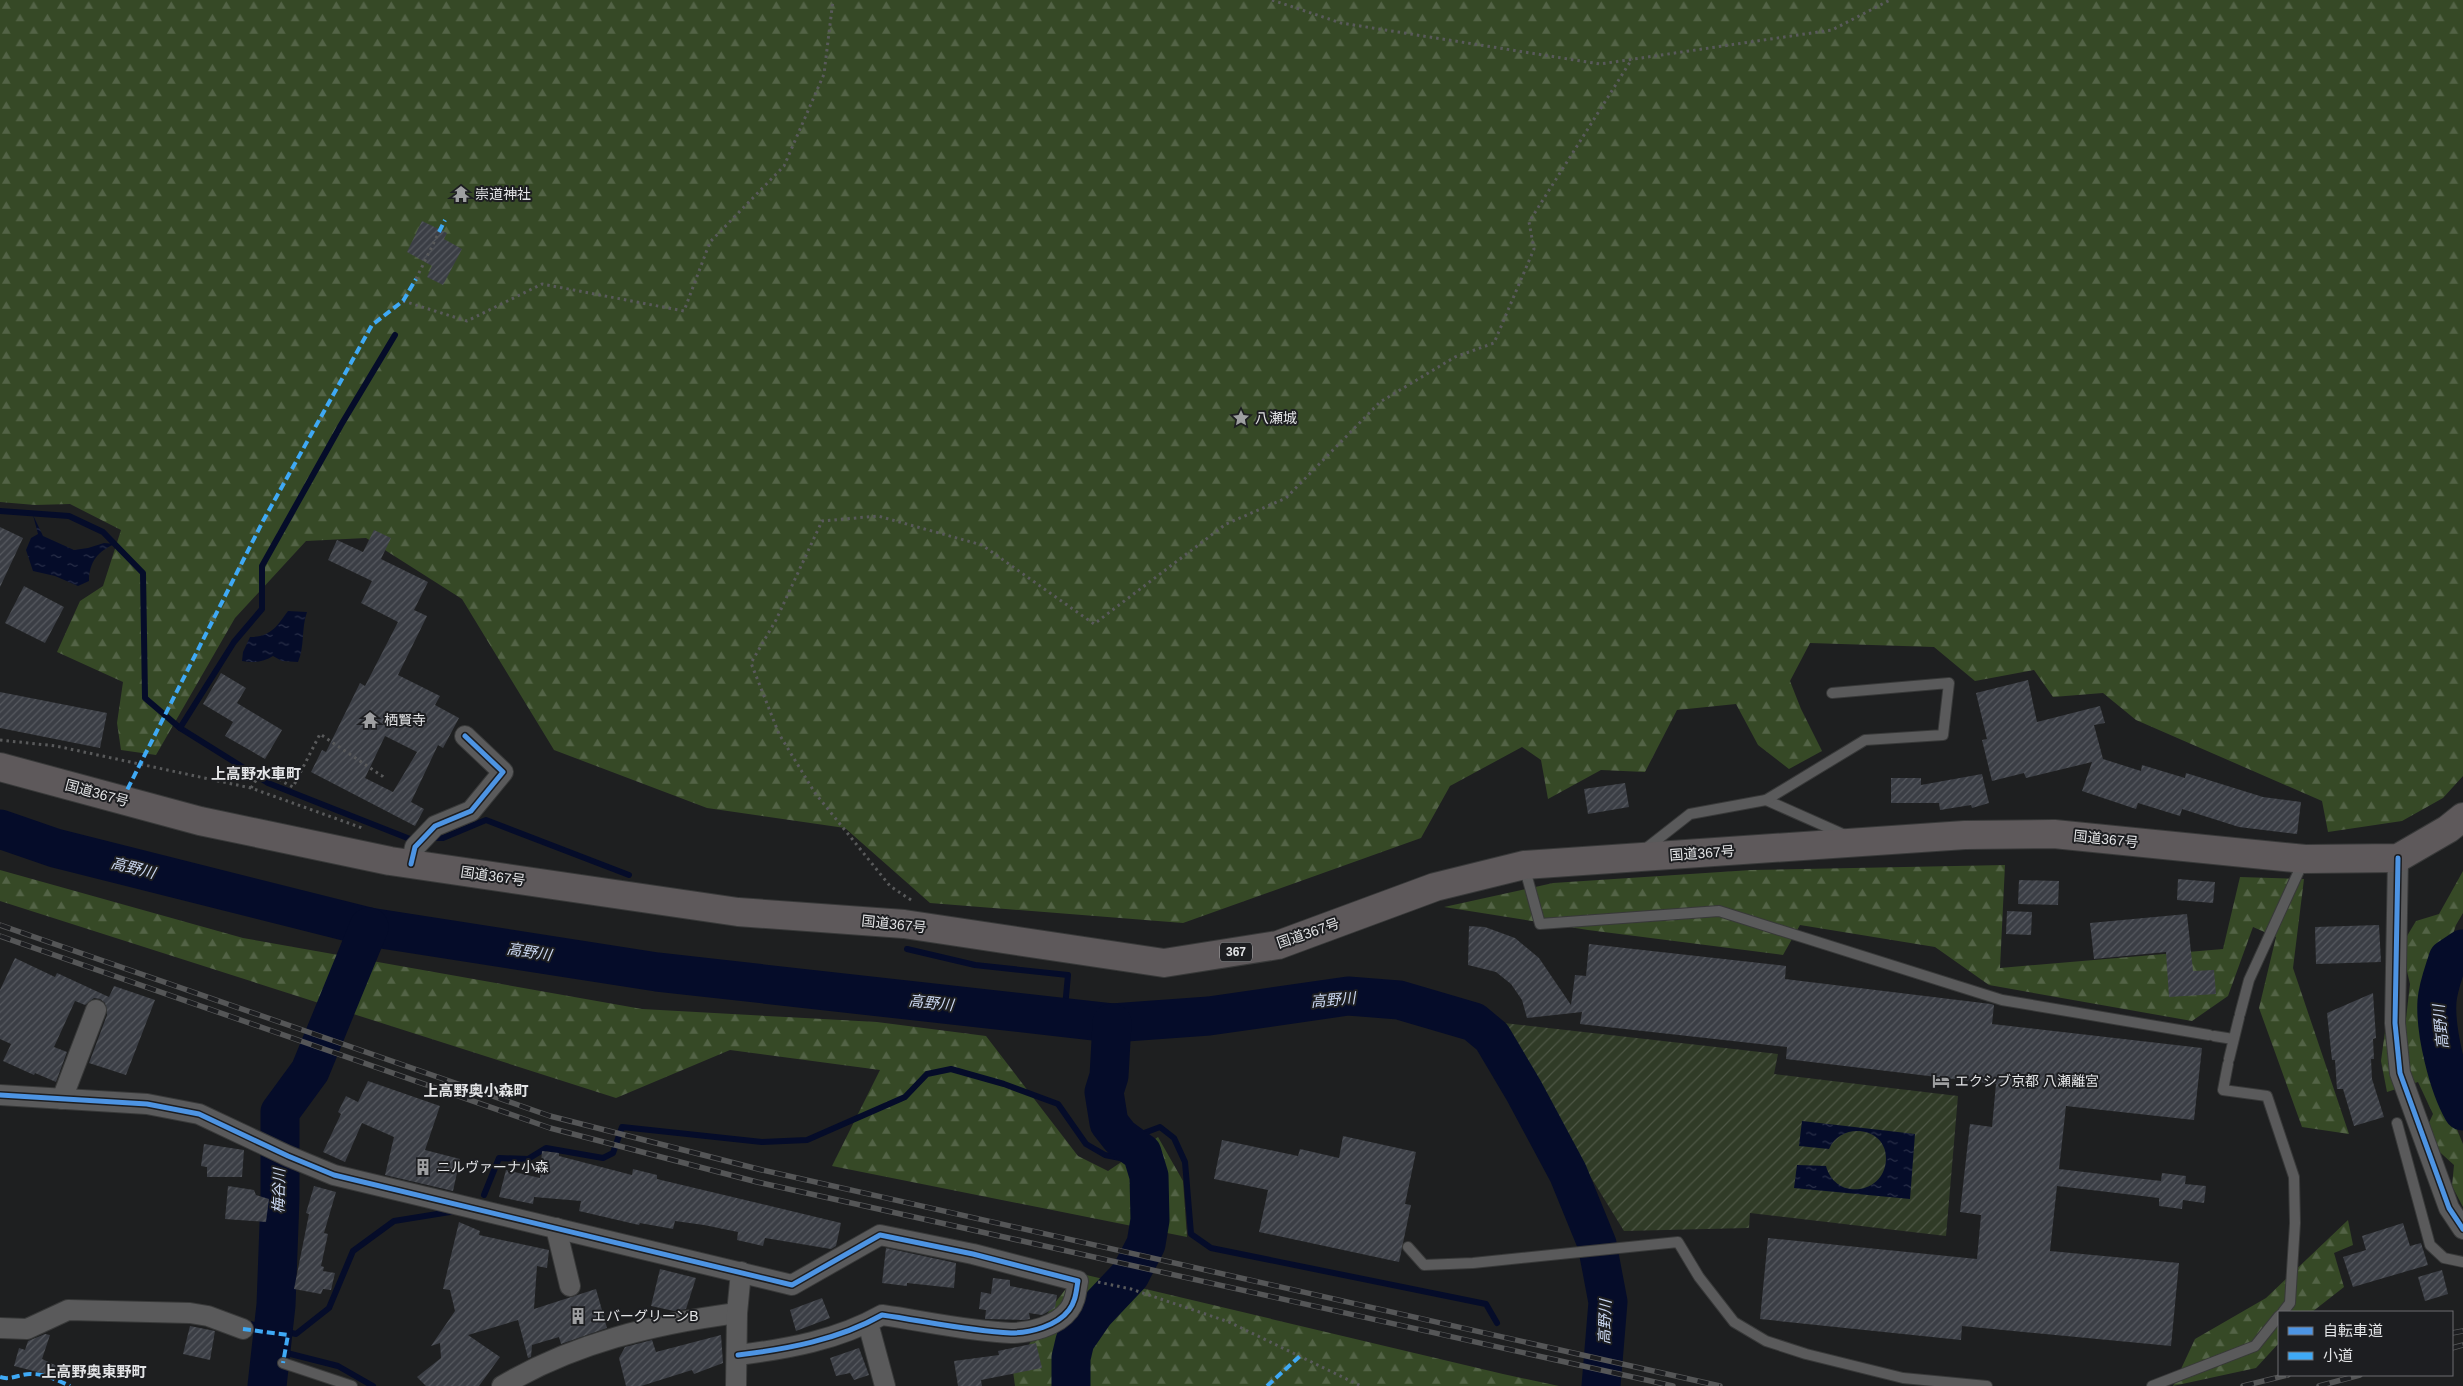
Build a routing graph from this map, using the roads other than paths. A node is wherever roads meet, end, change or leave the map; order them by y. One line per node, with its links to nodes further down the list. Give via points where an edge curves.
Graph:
1 (1832, 694): 4 (lane, via 1949,683 1943,735 1865,740)
2 (465, 736): 10 (street, via 503,772 471,811 435,826 415,847)
3 (0, 767): 10 (highway, 国道367号 / 367, via 200,821)
4 (1766, 800): 6 (lane); 7 (lane, via 1690,814)
5 (2463, 817): 8 (highway, 国道367号 / 367)
6 (1860, 842): 7 (highway, 国道367号 / 367); 9 (highway, 国道367号 / 367, via 1964,835 2054,834)
7 (1635, 857): 11 (highway, 国道367号 / 367)
8 (2398, 858): 9 (highway, 国道367号 / 367); 18 (street, via 2395,1023 2400,1073 2449,1208)
9 (2304, 859): 13 (lane, via 2249,980)
10 (411, 864): 11 (highway, 国道367号 / 367, via 738,912 904,924 1164,963 1278,945 1435,886)
11 (1524, 865): 13 (lane, via 1540,924 1719,911 2002,1000)
12 (96, 1010): 15 (street)
13 (2233, 1039): 23 (lane, via 2223,1090 2267,1096 2294,1177 2290,1304)
14 (0, 1095): 15 (street)
15 (62, 1099): 17 (street, via 147,1104 199,1114 334,1175)
16 (2397, 1123): 20 (lane, via 2430,1245 2444,1258)
17 (556, 1228): 21 (street); 22 (street)
18 (2463, 1229)
19 (1408, 1246): 35 (lane, via 1424,1265 1678,1242 1734,1322 1766,1341 1903,1378)
20 (2463, 1262)
21 (741, 1272): 24 (street); 26 (street, via 792,1285 880,1235 973,1254 1078,1281 1069,1310 1061,1318 1038,1329 1012,1333 882,1316)
22 (570, 1286)
23 (2284, 1311)
24 (737, 1313): 29 (street); 32 (street, via 678,1321 613,1337 556,1358)
25 (2278, 1317): 36 (lane, via 2255,1346)
26 (868, 1323): 29 (street, via 790,1349); 34 (street)
27 (0, 1328): 28 (street, via 27,1329 68,1310 190,1313)
28 (243, 1329)
29 (738, 1355): 33 (street)
30 (283, 1363): 31 (lane)
31 (352, 1386)
32 (502, 1386)
33 (736, 1386)
34 (885, 1386)
35 (1987, 1386)
36 (2152, 1386)

